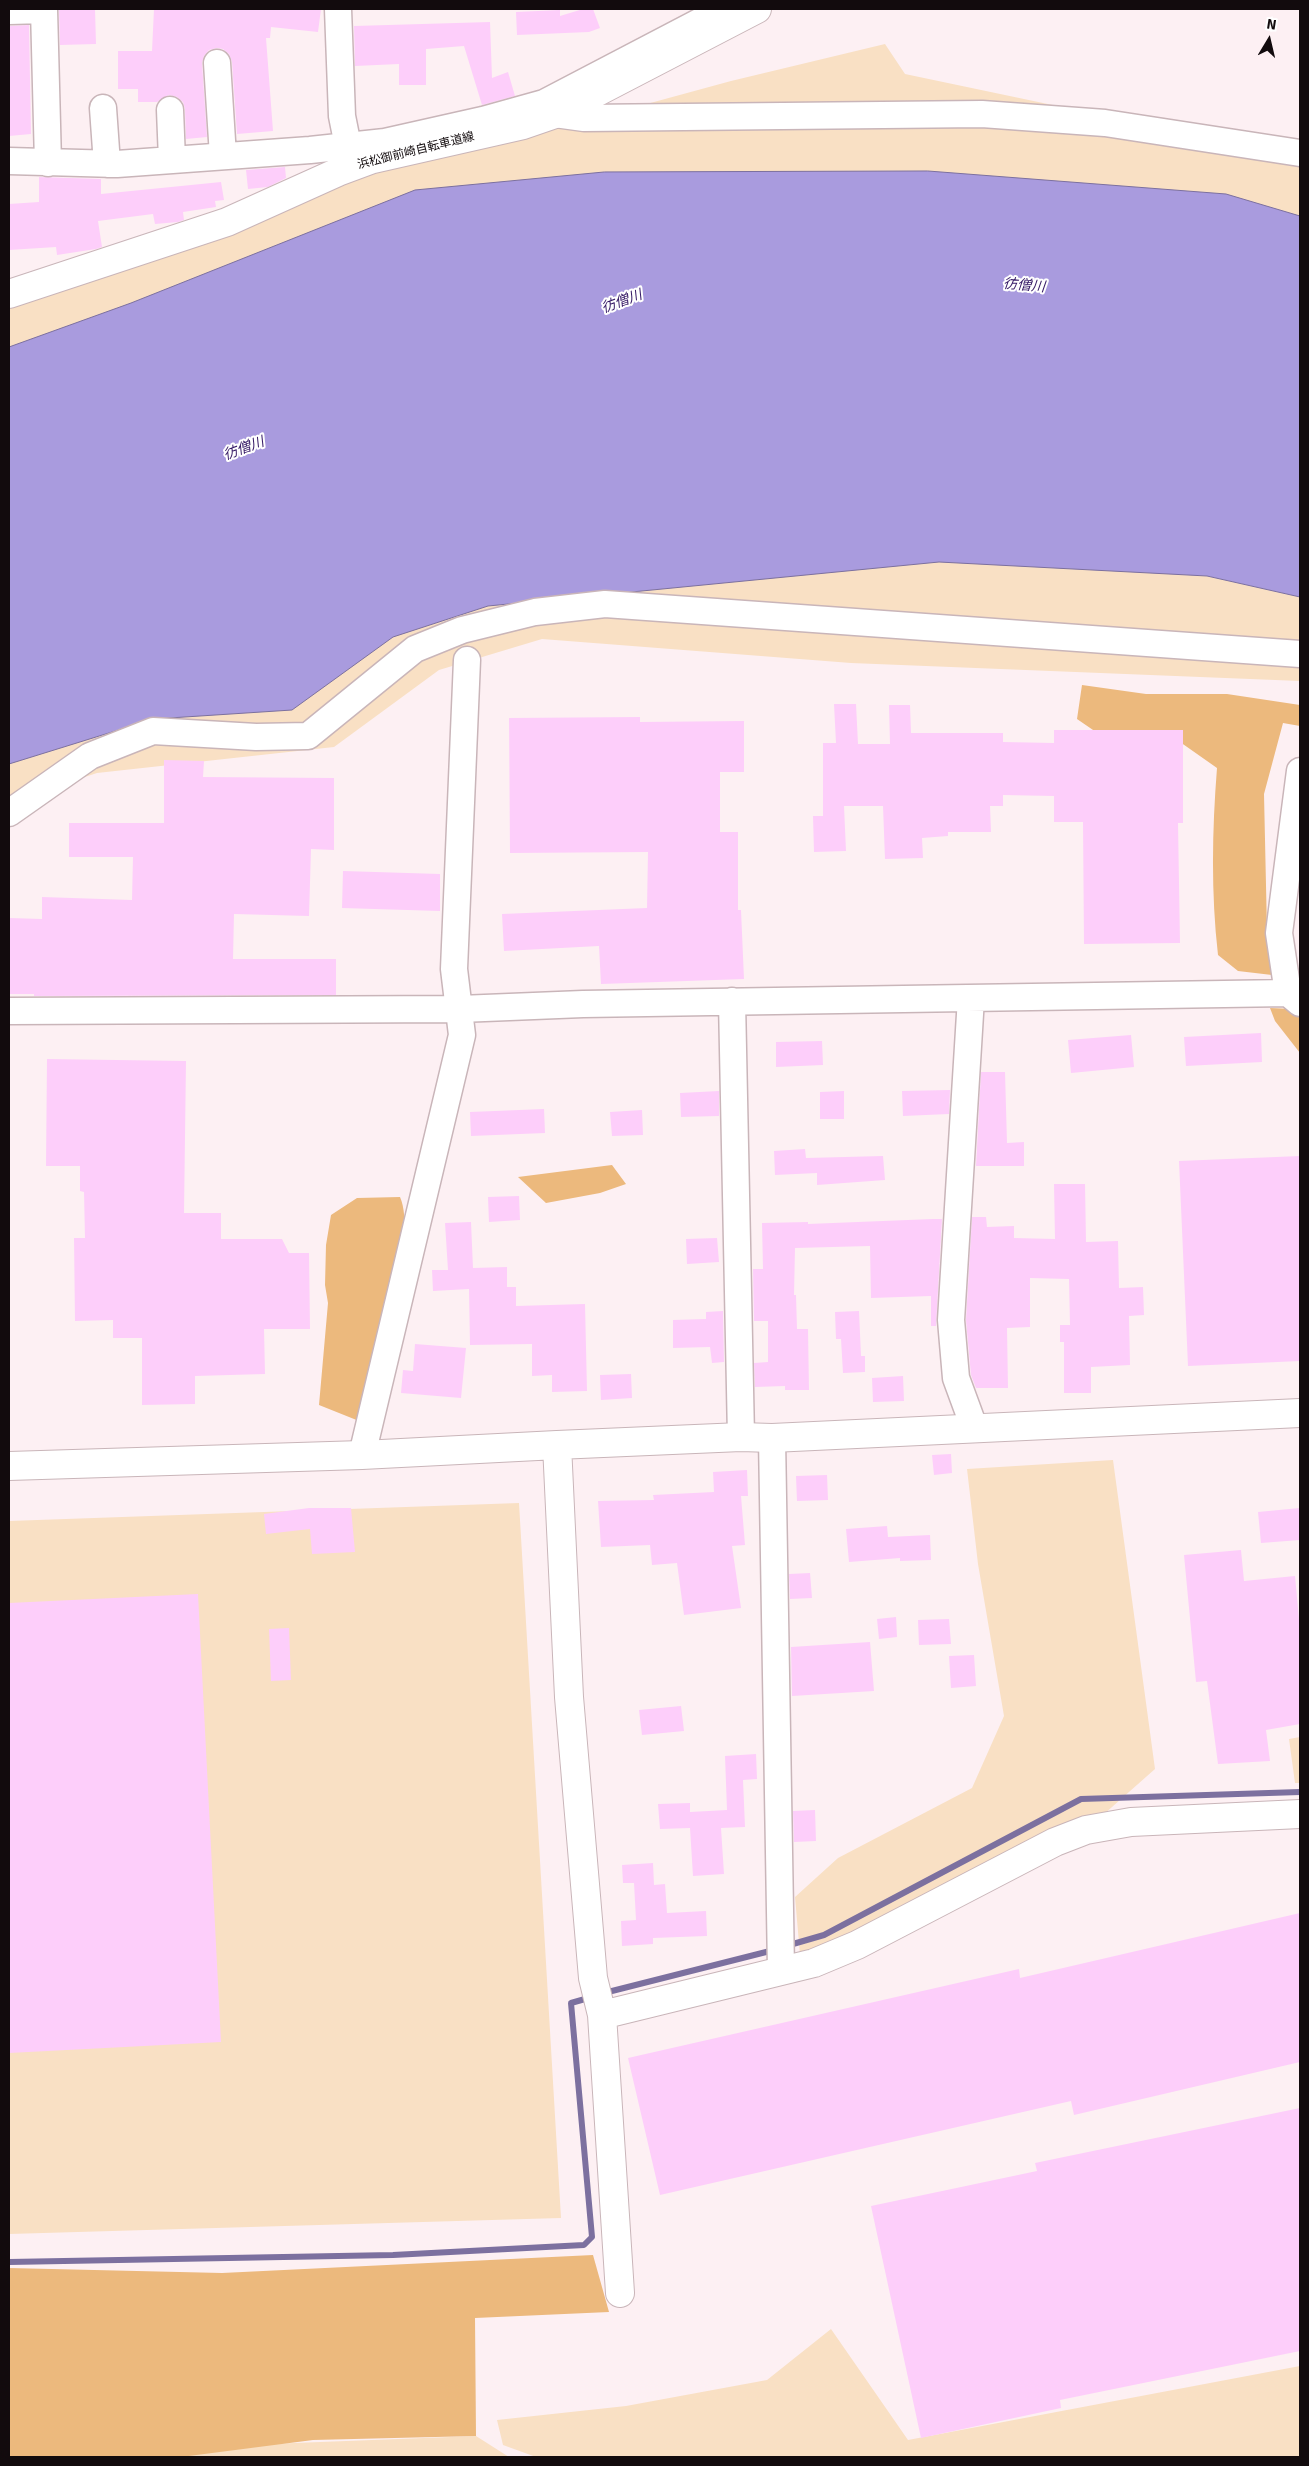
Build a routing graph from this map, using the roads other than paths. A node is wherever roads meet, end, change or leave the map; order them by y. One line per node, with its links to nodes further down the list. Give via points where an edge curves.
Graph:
1 (338, 9): 10 (street, via 342,116)
2 (724, 9): 8 (street)
3 (757, 9): 8 (street, 浜松御前崎自転車道線)
4 (44, 10): 5 (street); 15 (street)
5 (9, 11)
6 (217, 63): 12 (street)
7 (103, 108): 16 (street)
8 (550, 108): 10 (street, via 384,142); 11 (street, via 584,118 982,114 1105,123); 17 (street, 浜松御前崎自転車道線, via 523,125 373,159 227,222)
9 (170, 110): 13 (street)
10 (348, 146): 12 (street)
11 (1300, 152)
12 (223, 156): 13 (street)
13 (172, 160): 16 (street)
14 (9, 161): 15 (street)
15 (48, 163): 16 (street)
16 (107, 164)
17 (9, 294)
18 (1300, 654): 21 (street, via 605,604 535,612 462,630 415,648 308,736 256,737 153,731 90,756)
19 (466, 660): 25 (street, via 454,969)
20 (1300, 771): 23 (street, via 1279,933)
21 (9, 813)
22 (971, 998): 23 (street); 24 (street); 28 (street, via 951,1320 956,1378)
23 (1294, 998)
24 (732, 1001): 25 (street); 29 (street)
25 (460, 1009): 26 (street); 32 (street, via 462,1035)
26 (9, 1010)
27 (1300, 1413): 28 (street)
28 (974, 1427): 30 (street)
29 (741, 1437): 30 (street); 31 (street)
30 (772, 1438): 35 (street)
31 (557, 1445): 32 (street); 36 (street, via 569,1698 593,1978)
32 (362, 1455): 33 (street)
33 (9, 1466)
34 (1300, 1814): 35 (street, via 1131,1822 1086,1830 1055,1842 857,1945 814,1963)
35 (781, 1970): 36 (street)
36 (602, 2015): 37 (street)
37 (620, 2293)

